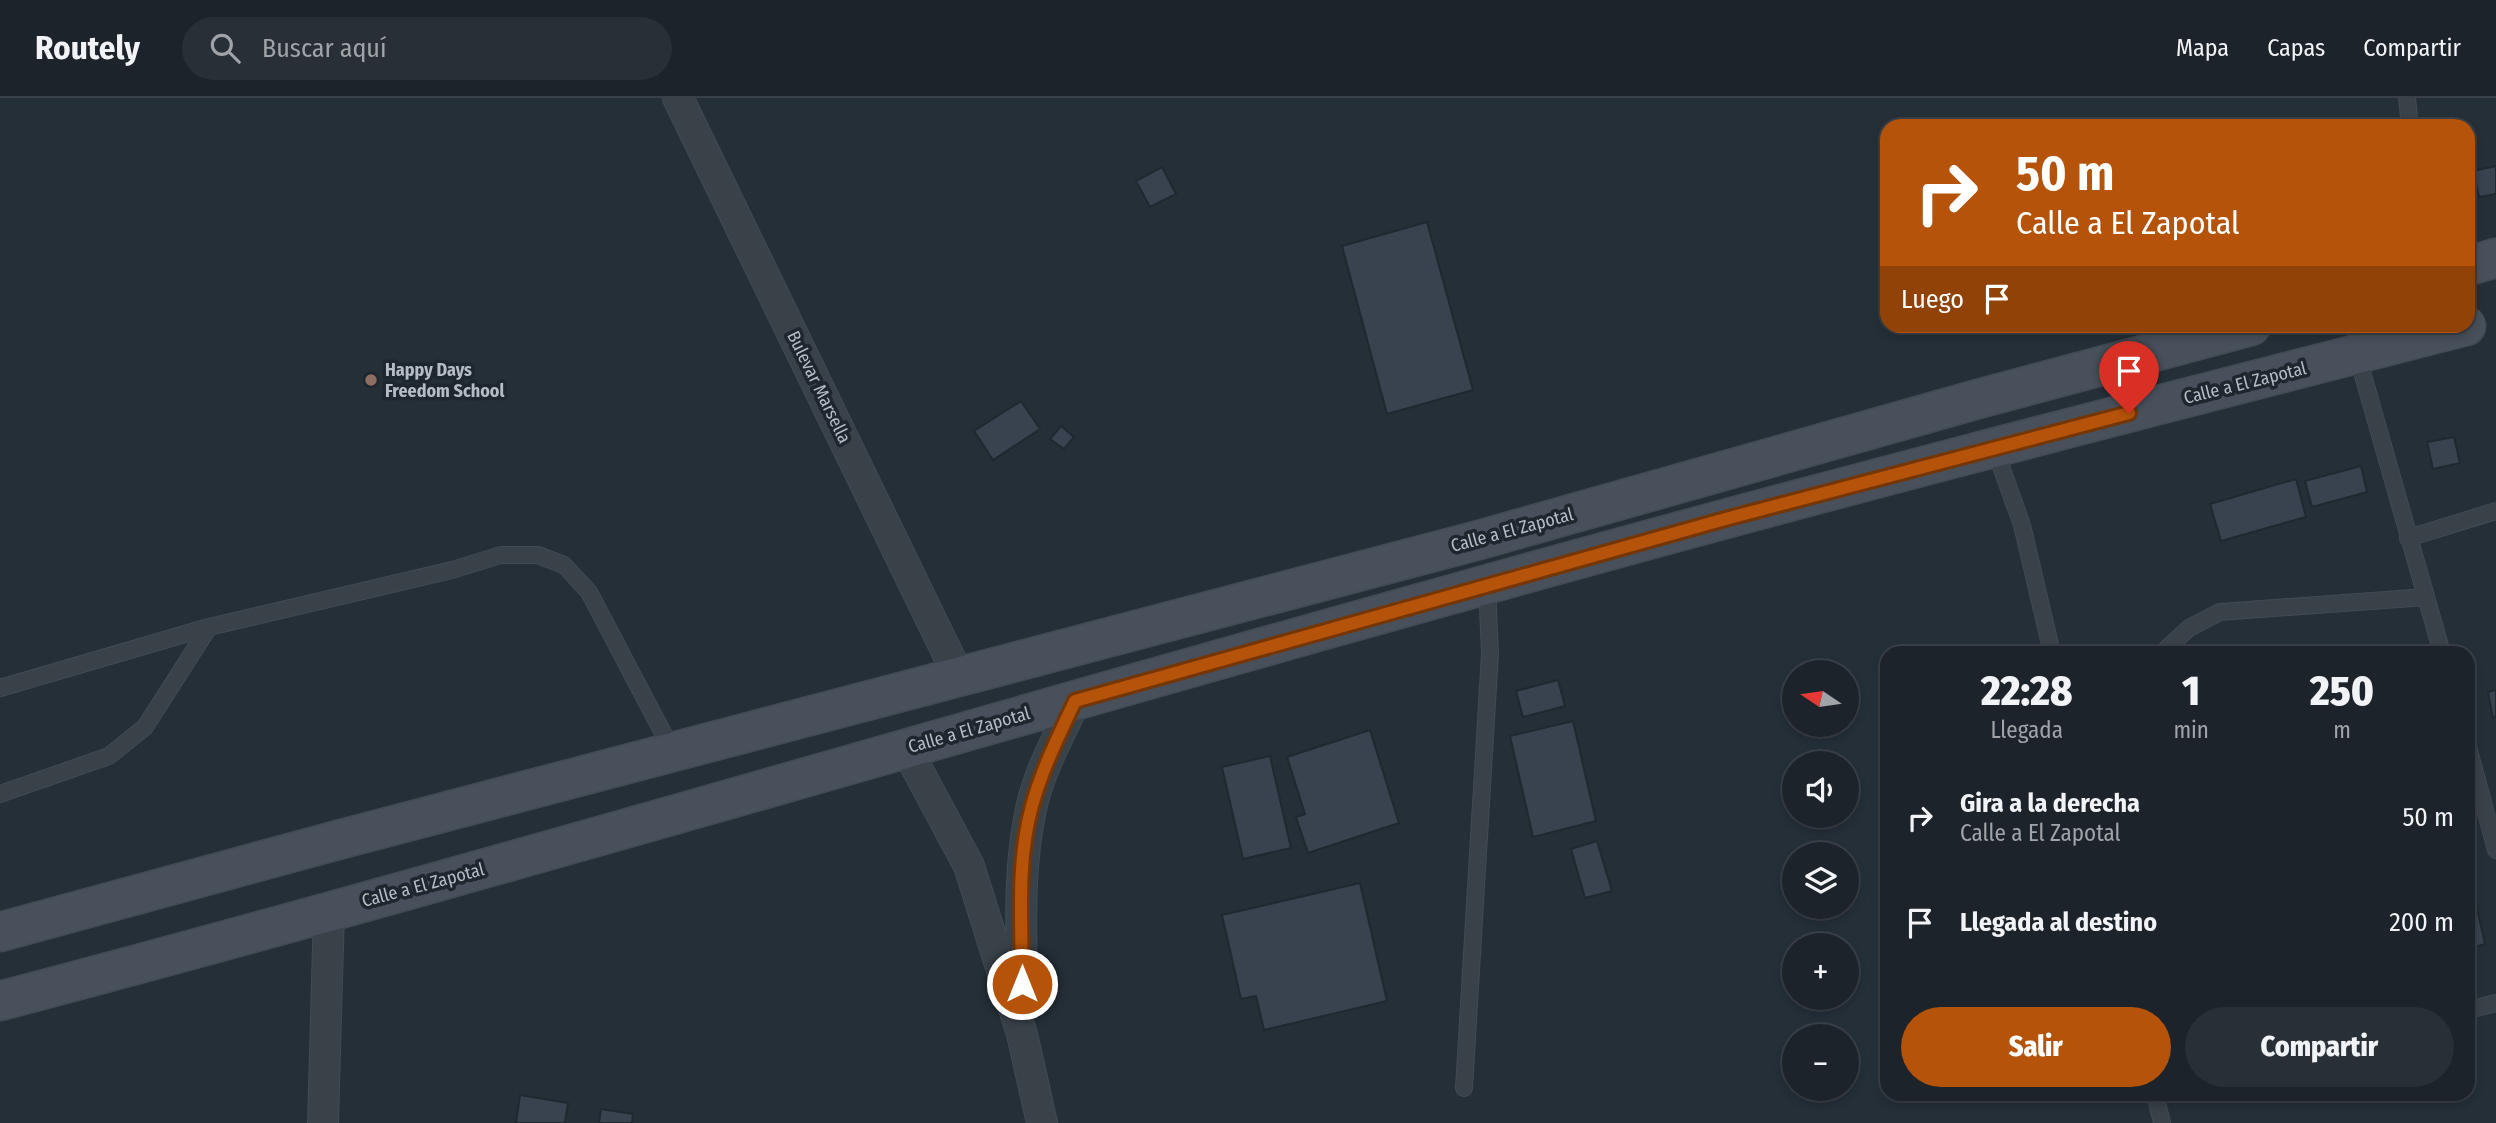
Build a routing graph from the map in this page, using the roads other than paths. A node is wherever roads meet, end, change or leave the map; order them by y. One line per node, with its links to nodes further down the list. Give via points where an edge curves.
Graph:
1 (678, 98): 20 (street, Bulevar Marsella)
2 (2407, 98): 3 (lane)
3 (2409, 119)
4 (2496, 258): 5 (street)
5 (2475, 264)
6 (2496, 318): 7 (street, Calle a El Zapotal)
7 (2475, 323)
8 (2225, 333): 20 (street, Calle a El Zapotal, via 1479,540)
9 (2437, 333): 10 (street, Calle a El Zapotal)
10 (2357, 354): 11 (street, Calle a El Zapotal); 13 (lane)
11 (1994, 447): 14 (street, Calle a El Zapotal); 17 (lane, via 2022,525)
12 (2496, 511): 13 (lane)
13 (2408, 538): 15 (lane)
14 (1486, 585): 22 (street, Calle a El Zapotal); 34 (lane, via 1490,653)
15 (2426, 597): 18 (lane, via 2220,612 2189,628); 19 (lane)
16 (209, 627): 21 (lane); 24 (lane, via 501,555 538,555 564,565 589,592); 26 (lane, via 145,727 109,756)
17 (2050, 646)
18 (2170, 646)
19 (2440, 646)
20 (959, 677): 24 (street, Calle a El Zapotal)
21 (0, 688)
22 (1075, 701): 23 (street, Calle a El Zapotal); 33 (street, via 1044,768 1031,807 1023,856)
23 (906, 748): 28 (street, Calle a El Zapotal); 33 (street, via 969,866)
24 (673, 751): 29 (street, Calle a El Zapotal)
25 (2475, 771): 27 (lane)
26 (0, 794)
27 (2495, 839)
28 (329, 911): 30 (street, Calle a El Zapotal); 36 (street)
29 (0, 933)
30 (0, 1001)
31 (2496, 1003): 32 (lane)
32 (2475, 1008)
33 (1022, 1034): 37 (street)
34 (1464, 1087)
35 (2157, 1101): 38 (lane)
36 (323, 1123)
37 (1042, 1123)
38 (2162, 1123)

